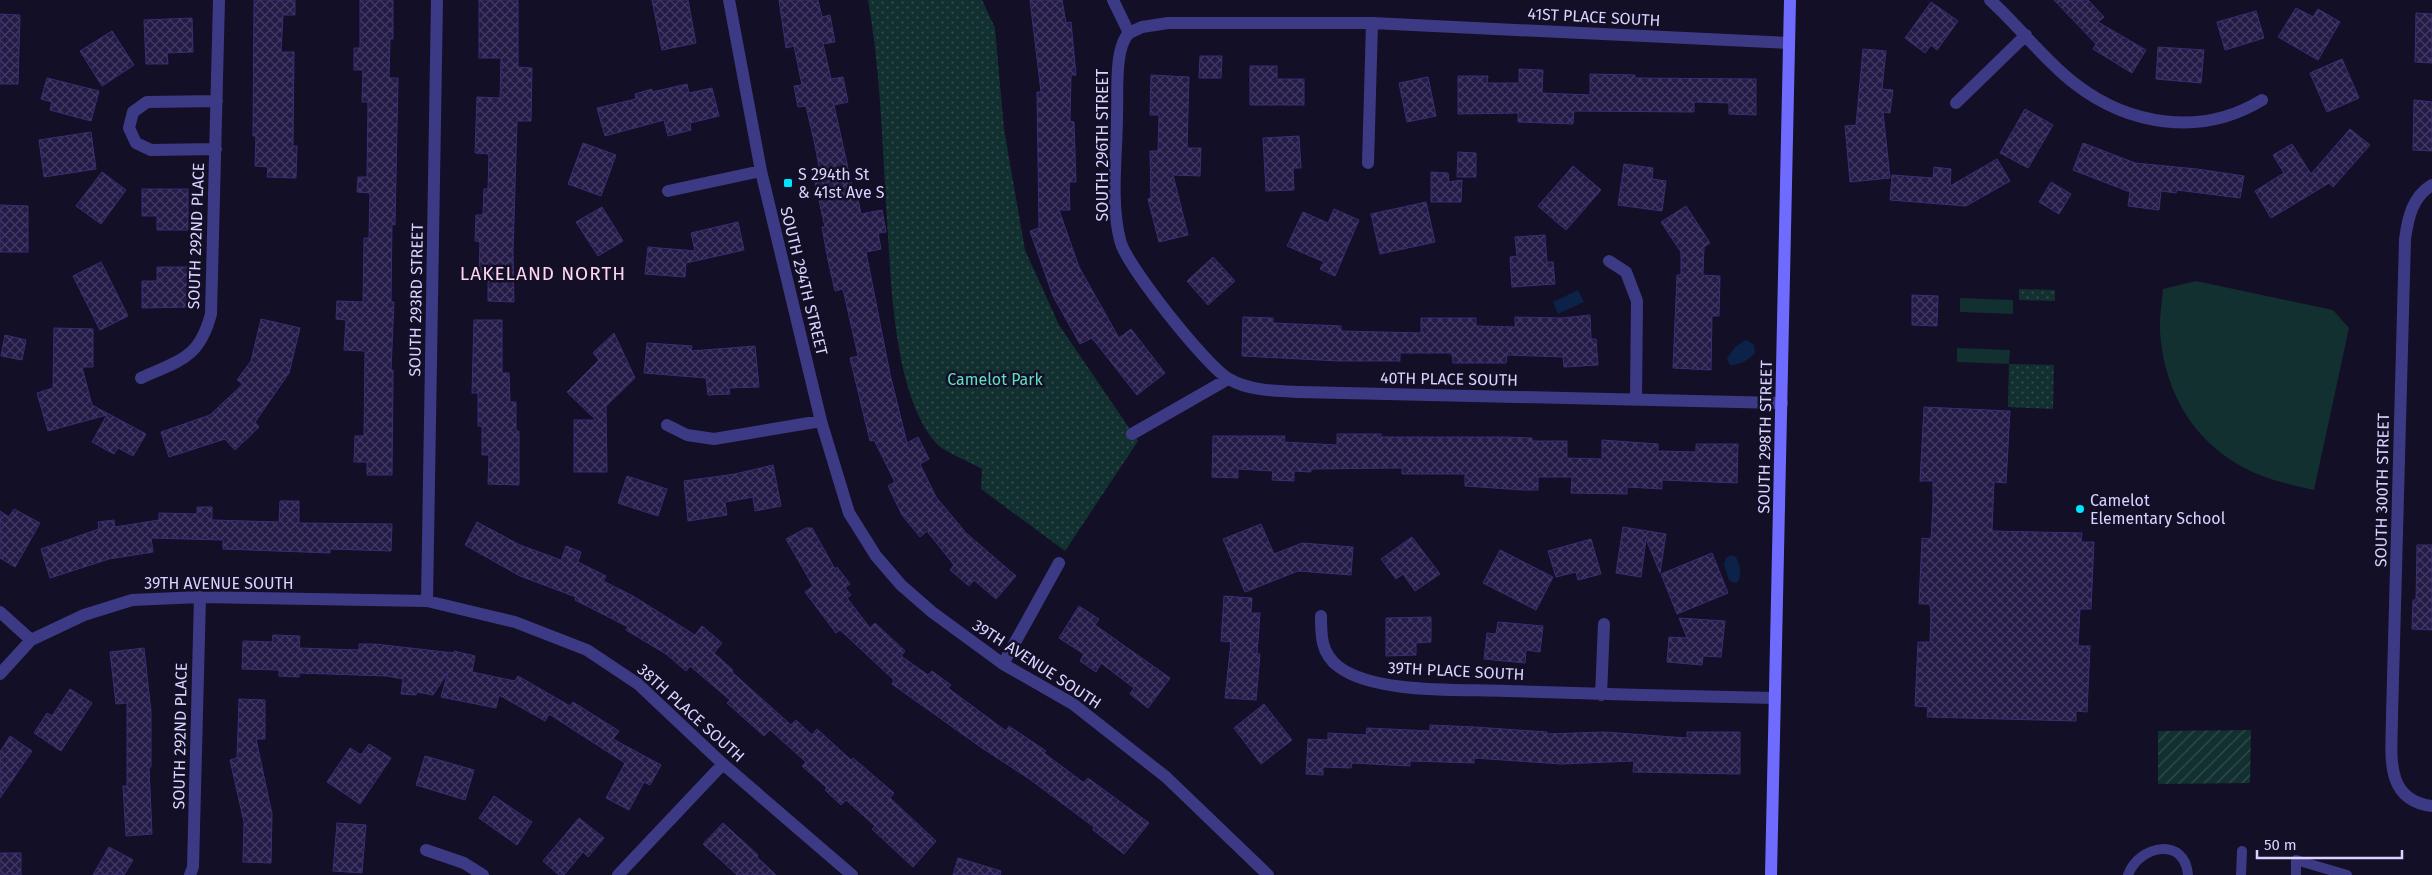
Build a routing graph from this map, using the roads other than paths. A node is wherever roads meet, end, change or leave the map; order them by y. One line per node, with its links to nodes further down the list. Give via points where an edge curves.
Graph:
1 (219, 0): 12 (street, SOUTH 292ND PLACE)
2 (437, 0): 29 (street, SOUTH 293RD STREET)
3 (729, 0): 16 (street, SOUTH 294TH STREET)
4 (1113, 0): 8 (street)
5 (1790, 0): 10 (street, SOUTH 298TH STREET)
6 (1990, 0): 9 (street)
7 (1372, 23): 8 (street, 41ST PLACE SOUTH, via 1168,23 1142,26); 10 (street, 41ST PLACE SOUTH); 15 (street)
8 (1129, 33): 21 (street, SOUTH 296TH STREET, via 1118,64 1116,208 1120,241 1136,273 1212,365)
9 (2026, 35): 11 (street, via 2049,61 2084,91 2141,118 2203,122 2244,111); 13 (street)
10 (1789, 43): 23 (street, SOUTH 298TH STREET)
11 (2262, 100)
12 (217, 101): 14 (street, SOUTH 292ND PLACE); 14 (street, SOUTH 292ND PLACE, via 146,102 134,112 129,128 136,143 151,150)
13 (1956, 103)
14 (216, 149): 20 (street, SOUTH 292ND PLACE, via 213,291 206,331 198,347 185,357)
15 (1368, 163)
16 (761, 171): 18 (street); 24 (street, SOUTH 294TH STREET)
17 (2432, 185): 39 (street, SOUTH 300TH STREET, via 2415,203 2407,225 2402,308 2392,743 2397,787 2410,799)
18 (668, 191)
19 (1609, 261): 22 (street, via 1626,272 1637,301)
20 (141, 378)
21 (1228, 379): 22 (street, 40TH PLACE SOUTH, via 1254,388 1300,392); 26 (street)
22 (1636, 398): 23 (street, 40TH PLACE SOUTH)
23 (1782, 403): 37 (street, SOUTH 298TH STREET)
24 (821, 421): 25 (street, via 714,439 687,435); 34 (street, 39TH AVENUE SOUTH, via 849,513 876,556 901,585 932,612)
25 (667, 425)
26 (1132, 434)
27 (1060, 563): 34 (street)
28 (200, 597): 29 (street, 39TH AVENUE SOUTH); 33 (street, 39TH AVENUE SOUTH, via 132,600 84,615); 42 (street, SOUTH 292ND PLACE, via 193,868)
29 (427, 601): 38 (street, 38TH PLACE SOUTH, via 515,622 587,650 638,684)
30 (0, 612): 33 (street)
31 (1322, 616): 36 (street, 39TH PLACE SOUTH, via 1322,642 1330,660 1361,679 1409,686)
32 (1604, 624): 36 (street)
33 (31, 640): 35 (street)
34 (1003, 664): 46 (street, 39TH AVENUE SOUTH, via 1073,704 1158,770)
35 (0, 674)
36 (1601, 695): 37 (street, 39TH PLACE SOUTH)
37 (1775, 698): 47 (street, SOUTH 298TH STREET)
38 (723, 764): 44 (street); 45 (street, 38TH PLACE SOUTH)
39 (2432, 806)
40 (426, 850): 43 (street, via 464,863)
41 (2242, 851): 50 (lane)
42 (190, 875)
43 (483, 875)
44 (618, 875)
45 (852, 875)
46 (1268, 875)
47 (1771, 875)
48 (2128, 875): 49 (lane, via 2138,858 2154,850 2169,850 2182,855 2187,862)
49 (2188, 875)
50 (2241, 875)
51 (2296, 875): 52 (lane, via 2296,860)
52 (2346, 875)

